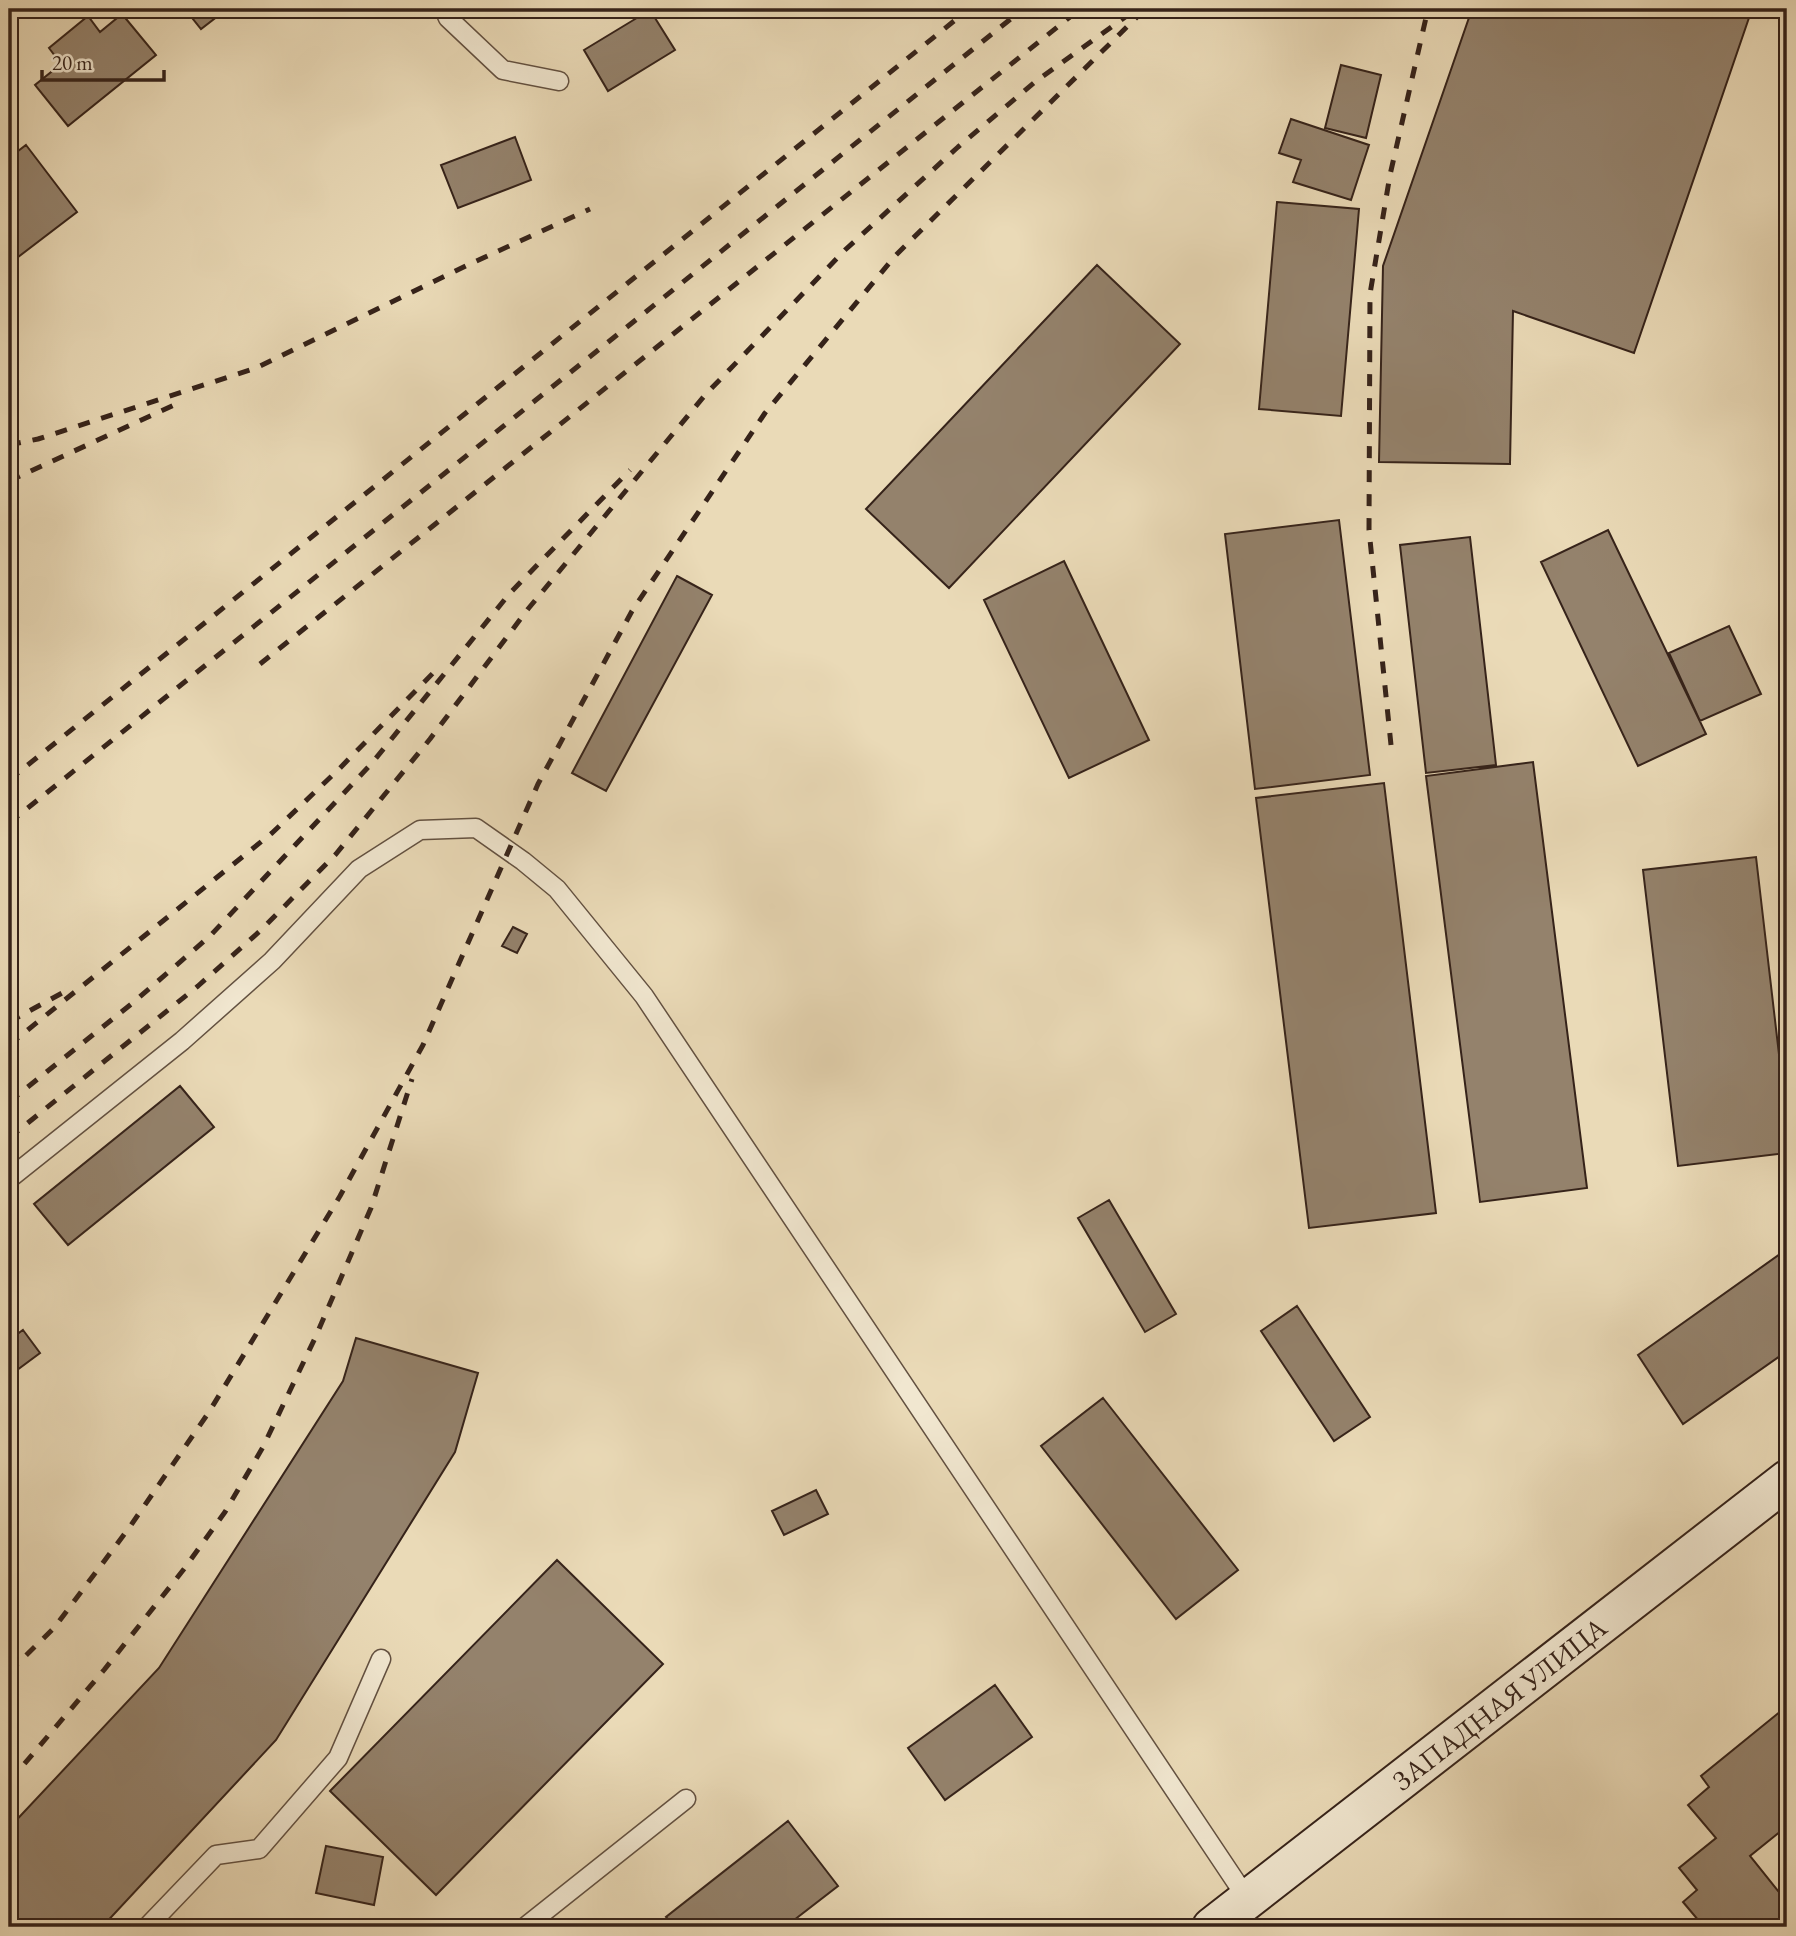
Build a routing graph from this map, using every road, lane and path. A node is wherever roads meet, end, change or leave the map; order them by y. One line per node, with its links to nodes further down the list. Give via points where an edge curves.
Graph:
1 (444, 9): 2 (lane, via 503,70)
2 (559, 81)
3 (9, 1179): 7 (lane, via 182,1041 272,961 359,869 420,830 476,828 557,889 644,996)
4 (1787, 1480): 7 (main road, ЗАПАДНАЯ УЛИЦА)
5 (381, 1659): 8 (lane, via 338,1758 260,1849 216,1855)
6 (686, 1799): 9 (lane)
7 (1248, 1899): 10 (main road, ЗАПАДНАЯ УЛИЦА)
8 (147, 1927)
9 (525, 1927)
10 (1212, 1927)

